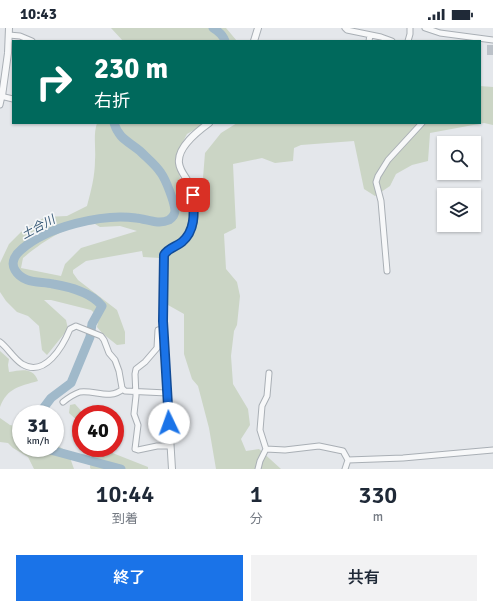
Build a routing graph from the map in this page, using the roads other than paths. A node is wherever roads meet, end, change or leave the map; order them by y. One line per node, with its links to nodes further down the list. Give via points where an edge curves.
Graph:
1 (258, 28): 8 (street)
2 (345, 28): 6 (street)
3 (410, 28): 11 (street)
4 (425, 28): 12 (street, via 440,33)
5 (9, 31): 7 (street); 13 (street)
6 (370, 35): 9 (street); 10 (street)
7 (30, 40)
8 (254, 40)
9 (369, 40)
10 (388, 40)
11 (408, 40)
12 (493, 40)
13 (1, 96): 14 (street); 15 (street)
14 (12, 99)
15 (0, 105)
16 (208, 124): 19 (street, via 196,132 180,154 179,163 193,195 193,219 189,233 164,255)
17 (421, 124): 18 (street, via 388,160 376,182 381,201)
18 (387, 271)
19 (163, 329): 23 (street, via 158,330 157,348 136,369); 24 (street)
20 (0, 342): 22 (street, via 21,363 36,367 45,364 61,347 70,329 76,326 86,329 104,340 115,360)
21 (269, 373): 27 (street, via 267,396 262,406 260,424)
22 (123, 389): 23 (street); 25 (street, via 114,395 78,393)
23 (135, 392): 24 (street); 26 (street, via 134,414 138,425 136,449)
24 (167, 393): 26 (street)
25 (64, 402)
26 (170, 446): 30 (street)
27 (266, 449): 29 (street, via 285,450 319,446 343,451); 31 (street)
28 (493, 450): 29 (street)
29 (348, 460): 32 (street)
30 (172, 469)
31 (258, 469)
32 (345, 469)

